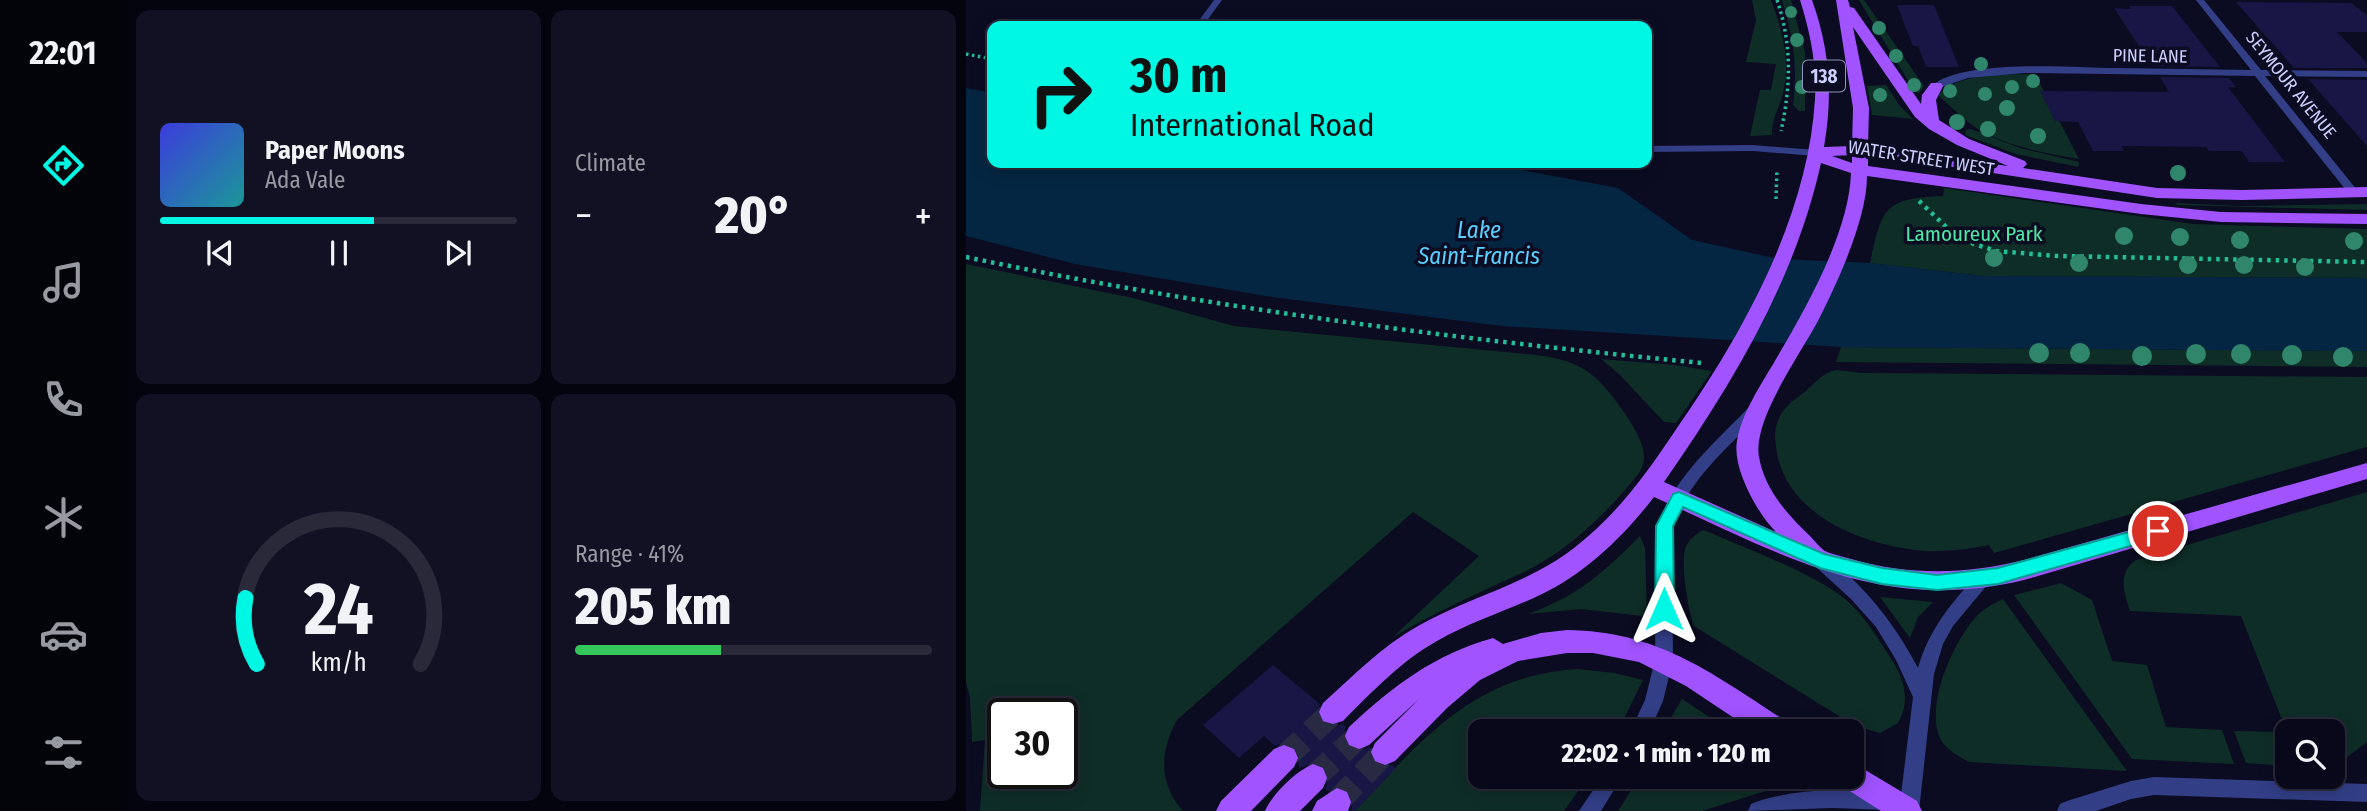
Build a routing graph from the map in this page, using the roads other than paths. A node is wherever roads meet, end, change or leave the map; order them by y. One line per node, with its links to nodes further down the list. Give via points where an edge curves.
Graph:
1 (1218, 0): 5 (street)
2 (1806, 0): 12 (main road, 138, via 1824,66 1823,116)
3 (2200, 0): 6 (street, SEYMOUR AVENUE)
4 (1843, 2): 9 (main road, via 1909,102); 11 (main road, 138, via 1861,108)
5 (1203, 21)
6 (2260, 73): 7 (street, PINE LANE); 8 (street, PINE LANE, via 2025,70 1981,72); 15 (street, SEYMOUR AVENUE)
7 (2367, 74)
8 (1936, 86): 9 (main road, via 1928,102)
9 (1934, 126): 14 (main road, via 2012,162)
10 (1652, 149): 12 (street)
11 (1859, 151): 12 (main road, WATER STREET WEST); 13 (main road, 138); 14 (main road, WATER STREET WEST)
12 (1815, 153): 13 (main road, WATER STREET WEST); 19 (main road, 138, via 1790,245 1759,315 1722,361)
13 (1859, 170): 16 (main road, WATER STREET WEST, via 2208,216); 17 (main road, 138, via 1841,250)
14 (2094, 185): 15 (main road, WATER STREET WEST, via 2181,194)
15 (2360, 192)
16 (2367, 219)
17 (1761, 403): 20 (street, via 1710,455); 21 (main road, via 1748,441 1753,478 1779,520)
18 (2367, 471): 22 (main road)
19 (1651, 486): 20 (main road); 26 (main road, via 1588,551 1536,585 1414,642)
20 (1679, 498): 21 (main road); 24 (street, via 1665,526)
21 (1820, 561): 22 (main road, via 1937,583); 25 (street, via 1861,595 1882,620)
22 (1985, 578): 25 (street, via 1947,618 1937,636)
23 (1528, 647): 24 (main road, via 1587,642 1616,645); 29 (main road, via 1491,650 1429,674); 30 (main road, via 1471,671)
24 (1664, 660): 27 (street); 28 (main road)
25 (1923, 697): 40 (street)
26 (1333, 712)
27 (1645, 719)
28 (1758, 719)
29 (1359, 736)
30 (1385, 752)
31 (1284, 758): 36 (main road)
32 (1313, 778): 37 (main road)
33 (1864, 784): 40 (main road)
34 (1605, 789): 38 (street)
35 (2367, 793): 41 (street, via 2154,786)
36 (1231, 811)
37 (1280, 811)
38 (1589, 811)
39 (1758, 811): 40 (street, via 1797,800 1838,797)
40 (1907, 811)
41 (2067, 811)

